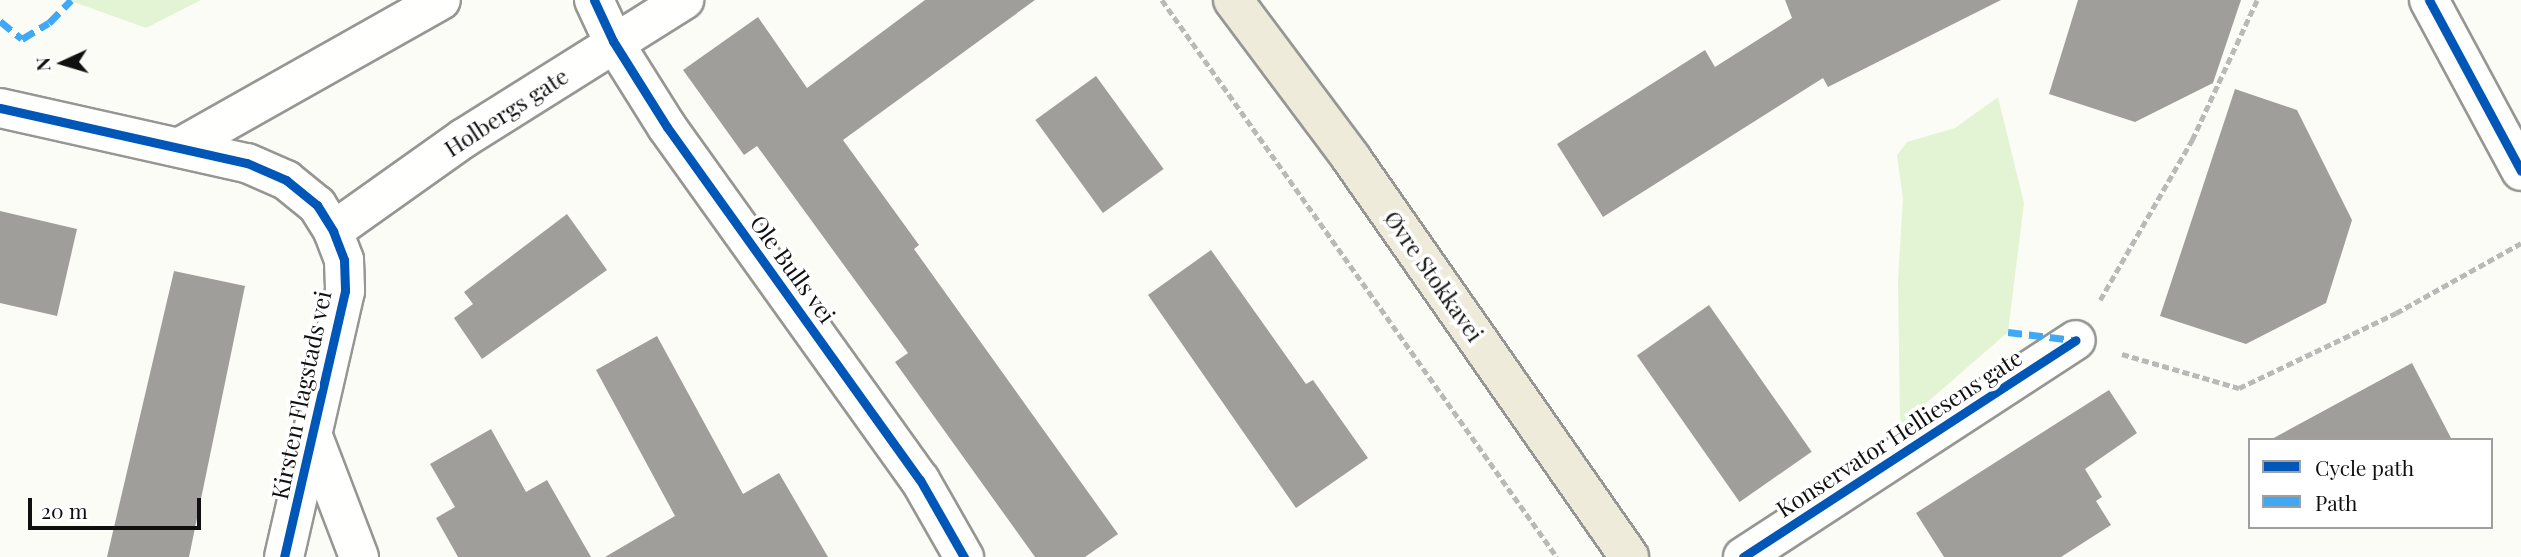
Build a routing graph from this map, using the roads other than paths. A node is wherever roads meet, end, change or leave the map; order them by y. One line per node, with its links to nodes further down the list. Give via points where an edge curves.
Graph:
1 (441, 0): 8 (street)
2 (594, 0): 6 (street, Ole Bulls vei)
3 (684, 0): 6 (street, Holbergs gate)
4 (1233, 0): 16 (main road, Øvre Stokkavei, via 1352,158)
5 (2429, 0): 9 (street)
6 (614, 41): 10 (street, Holbergs gate, via 464,138); 15 (street, Ole Bulls vei, via 667,127 920,481)
7 (0, 108): 8 (street, Kirsten Flagstads vei)
8 (183, 146): 10 (street, Kirsten Flagstads vei, via 247,163 286,180 317,205)
9 (2520, 165)
10 (333, 231): 12 (street, Kirsten Flagstads vei, via 344,260 345,291)
11 (2076, 340): 17 (street, Konservator Helliesens gate)
12 (314, 439): 13 (street, Kirsten Flagstads vei); 14 (street)
13 (284, 557)
14 (359, 557)
15 (964, 557)
16 (1629, 557)
17 (1742, 557)

